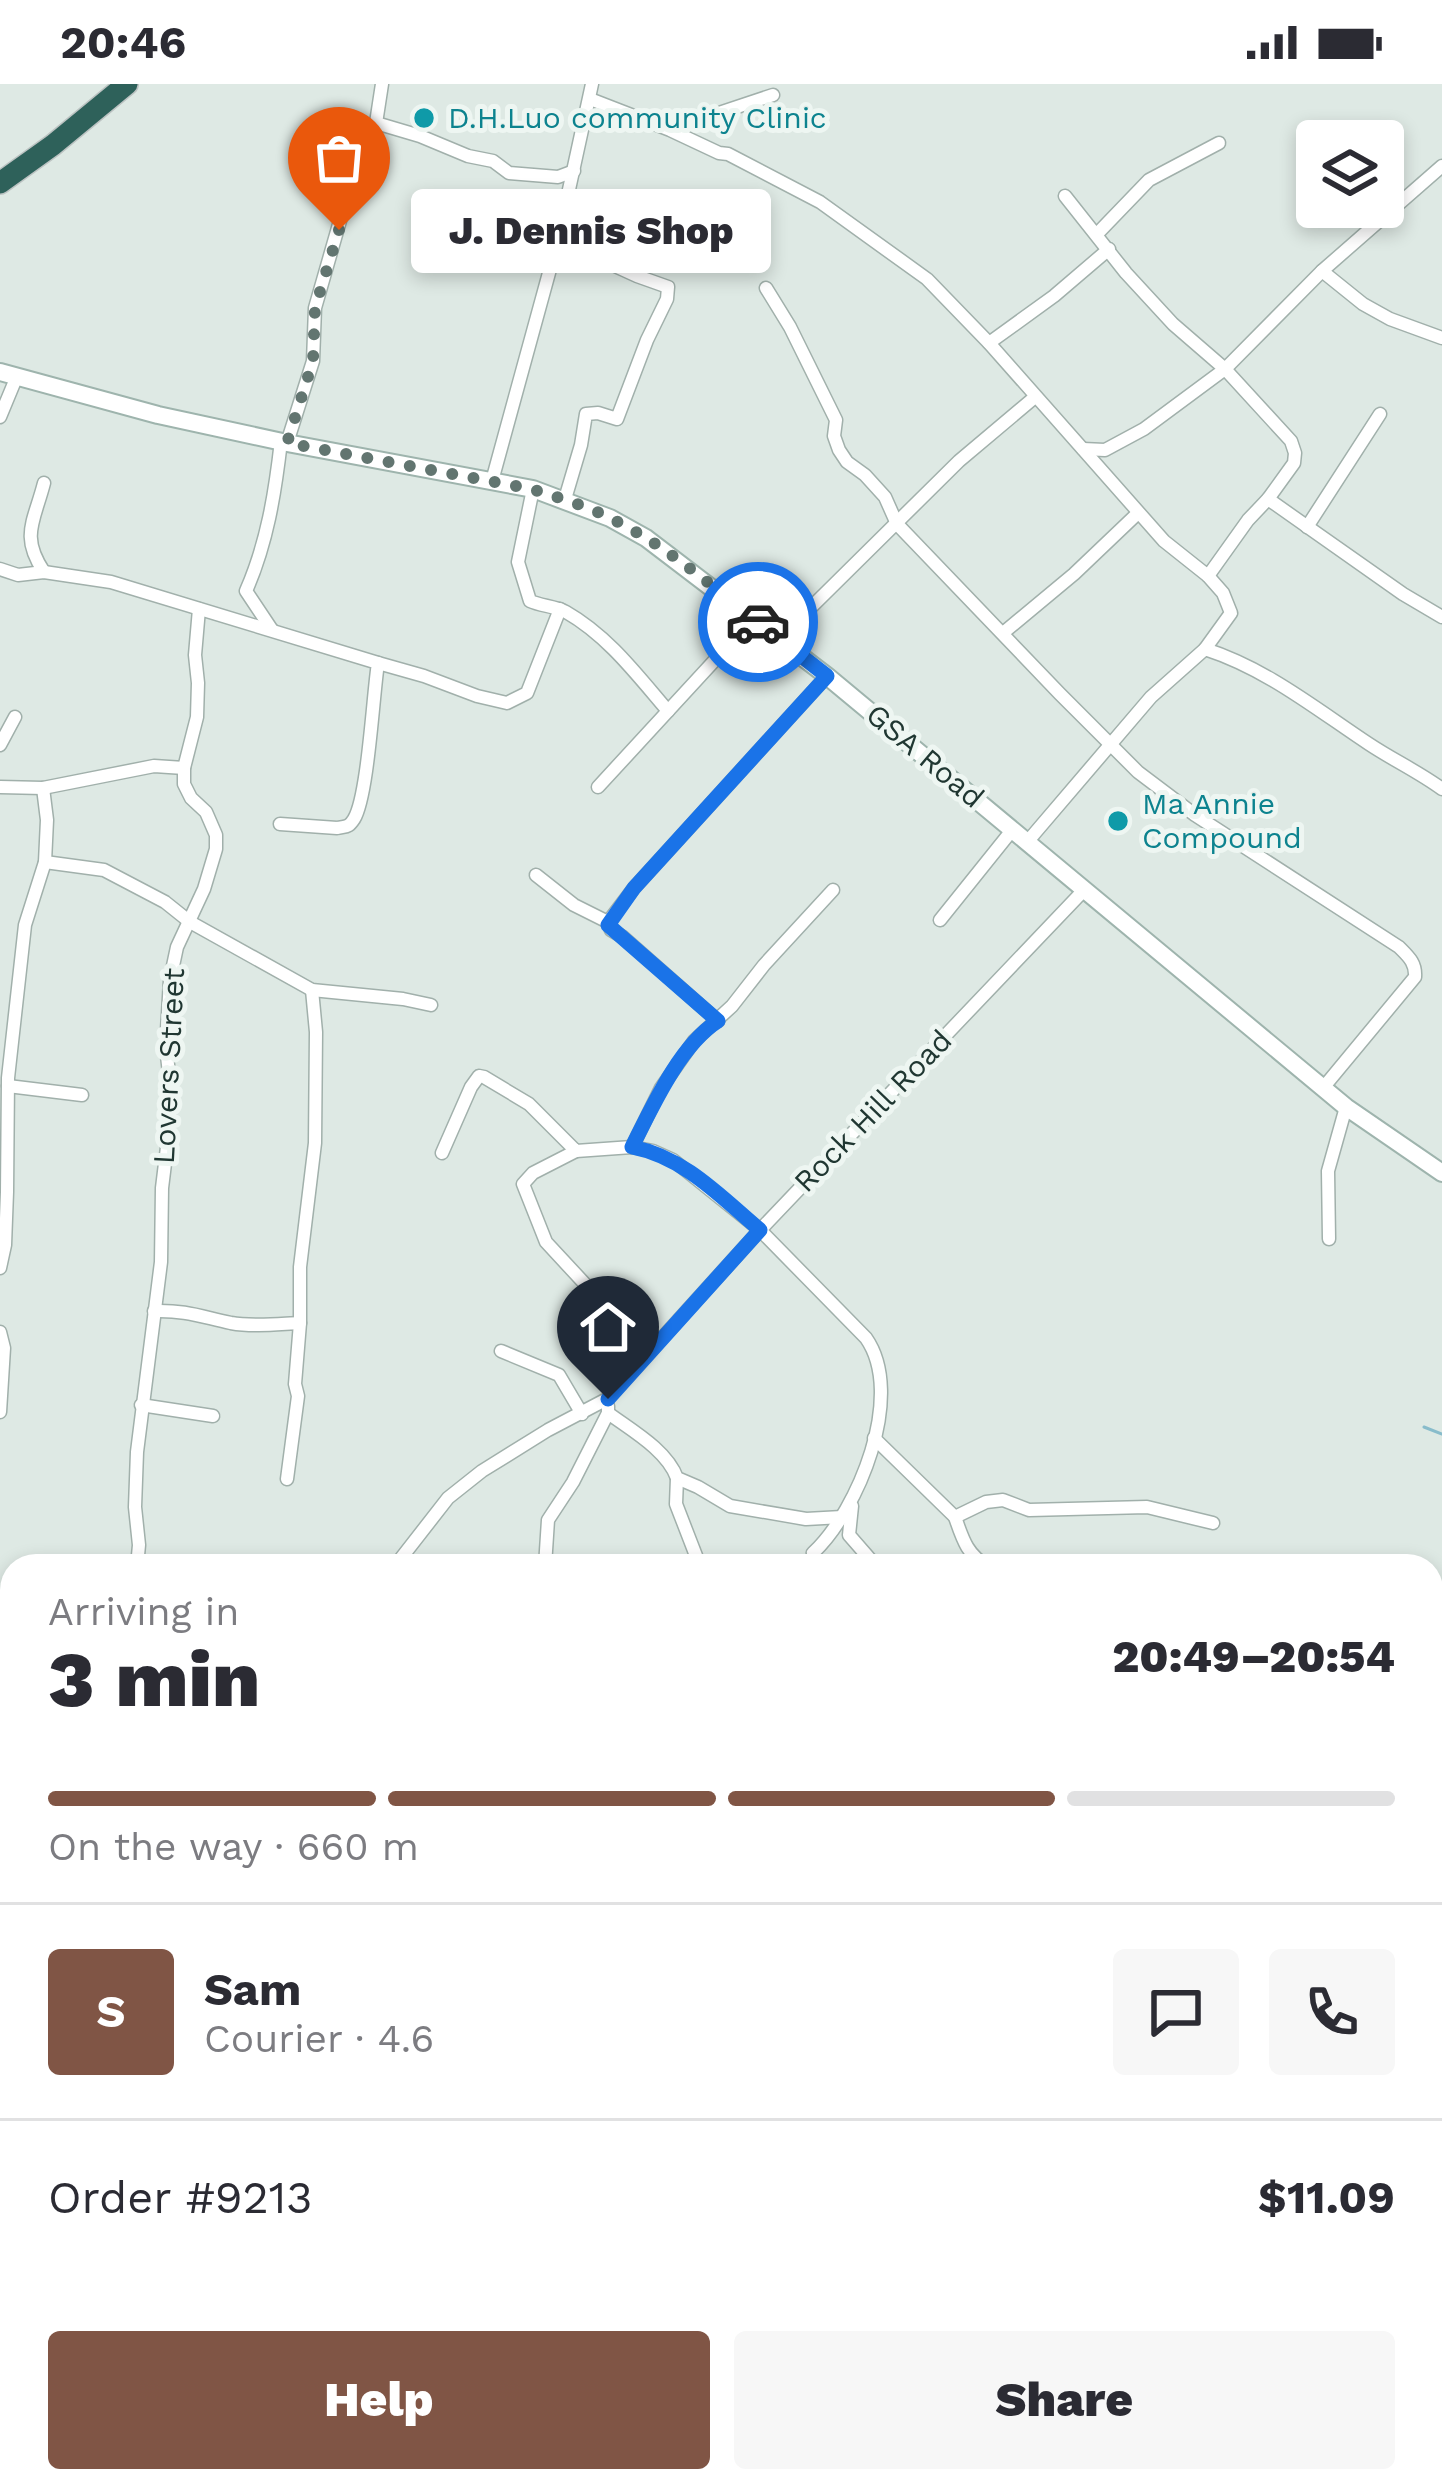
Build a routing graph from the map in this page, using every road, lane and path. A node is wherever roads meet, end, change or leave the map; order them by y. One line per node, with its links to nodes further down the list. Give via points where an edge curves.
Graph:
1 (107, 84): 10 (highway)
2 (127, 84): 12 (highway)
3 (382, 84): 6 (street)
4 (591, 91): 7 (street); 11 (street)
5 (772, 95): 7 (street)
6 (376, 123): 11 (street, via 509,173); 26 (street, via 356,165 315,308 313,361)
7 (670, 130): 20 (street, via 820,202 926,279)
8 (1220, 143): 14 (street, via 1149,180)
9 (1442, 166): 17 (street)
10 (0, 171)
11 (574, 171): 15 (street)
12 (0, 183)
13 (1065, 196): 14 (street)
14 (1097, 234): 16 (street)
15 (558, 240): 30 (street); 34 (street, via 668,287 617,419 586,414)
16 (1109, 249): 20 (street); 21 (street, via 1173,324)
17 (1322, 271): 19 (street, via 1376,311); 21 (street)
18 (766, 288): 36 (street, via 836,420 838,450 885,497)
19 (1442, 338)
20 (989, 343): 23 (street)
21 (1225, 369): 28 (street); 33 (street, via 1295,453)
22 (9, 374): 25 (street); 26 (street, GSA Road)
23 (1035, 397): 27 (street); 36 (street)
24 (1380, 414): 37 (street)
25 (0, 417)
26 (284, 442): 30 (street, GSA Road); 41 (street, via 260,561)
27 (1082, 449): 28 (street); 29 (street)
28 (1105, 450): 29 (street)
29 (1095, 464): 35 (street)
30 (492, 481): 32 (street, GSA Road)
31 (44, 483): 39 (street, via 29,550)
32 (532, 489): 34 (street, GSA Road); 43 (street, via 518,562 530,601)
33 (1268, 499): 37 (street); 40 (street)
34 (565, 500): 44 (street, GSA Road, via 646,538)
35 (1138, 513): 40 (street); 48 (street)
36 (897, 524): 48 (street); 49 (street)
37 (1307, 527): 45 (street)
38 (0, 569): 39 (street)
39 (44, 572): 42 (street)
40 (1208, 576): 50 (street, via 1232,613)
41 (246, 591): 46 (street); 47 (street)
42 (199, 609): 46 (street); 57 (street, via 197,717)
43 (560, 609): 51 (street, via 527,693 507,703); 53 (street, via 613,647)
44 (750, 616): 49 (street, GSA Road); 53 (street)
45 (1442, 617)
46 (229, 620): 47 (street)
47 (273, 631): 51 (street)
48 (1003, 634): 55 (street)
49 (779, 639): 52 (street, GSA Road)
50 (1205, 649): 55 (street); 61 (street, via 1295,692)
51 (378, 663): 62 (street, via 356,815 338,828)
52 (827, 676): 63 (street, GSA Road); 70 (street)
53 (668, 711): 59 (street)
54 (15, 717): 56 (street)
55 (1110, 743): 63 (street); 75 (street, via 1167,795 1410,958 1414,977)
56 (0, 745)
57 (184, 768): 60 (street, via 154,766); 69 (street, Lovers Street, via 184,784 216,835 213,867)
58 (0, 787): 60 (street)
59 (598, 787)
60 (43, 788): 64 (street)
61 (1442, 789)
62 (280, 824)
63 (1020, 835): 66 (street, GSA Road); 68 (street)
64 (45, 862): 69 (street, via 104,870); 74 (street, via 25,925)
65 (536, 875): 70 (street)
66 (1085, 889): 75 (street, GSA Road); 83 (street, Rock Hill Road)
67 (833, 890): 73 (street)
68 (940, 920)
69 (190, 922): 71 (street); 86 (street, Lovers Street, via 170,980)
70 (608, 922): 73 (street)
71 (312, 990): 72 (street); 87 (street, via 315,1143)
72 (431, 1005)
73 (718, 1021): 78 (street, via 661,1088)
74 (5, 1081): 76 (street); 81 (street)
75 (1323, 1088): 77 (street, GSA Road)
76 (82, 1095)
77 (1346, 1107): 82 (street, GSA Road); 84 (street, via 1328,1171)
78 (632, 1147): 79 (street); 83 (street, via 674,1160)
79 (576, 1151): 80 (street, via 529,1104 479,1076); 90 (street, via 523,1184 546,1242)
80 (442, 1154)
81 (4, 1172): 85 (street)
82 (1442, 1173)
83 (760, 1230): 90 (street, Rock Hill Road); 96 (street, via 875,1350 881,1402)
84 (1329, 1239)
85 (0, 1268)
86 (154, 1311): 87 (street); 91 (street, Lovers Street)
87 (300, 1324): 98 (street)
88 (0, 1332): 93 (street)
89 (501, 1351): 94 (street, via 559,1375)
90 (645, 1356): 92 (street, Rock Hill Road)
91 (142, 1405): 95 (street); 103 (street, Lovers Street)
92 (608, 1406): 94 (street, Rock Hill Road); 97 (street); 105 (street, via 548,1520)
93 (0, 1412)
94 (582, 1414): 104 (street, Rock Hill Road, via 482,1471 448,1498)
95 (213, 1416)
96 (874, 1438): 99 (street); 101 (street)
97 (677, 1478): 100 (street, via 730,1506); 106 (street, via 676,1504)
98 (287, 1479)
99 (853, 1499): 100 (street); 108 (street, via 849,1534)
100 (842, 1517): 107 (street)
101 (955, 1517): 102 (street, via 1003,1500 1029,1510 1147,1507); 109 (street)
102 (1213, 1523)
103 (138, 1554)
104 (404, 1554)
105 (546, 1554)
106 (695, 1554)
107 (820, 1554)
108 (866, 1554)
109 (972, 1554)

